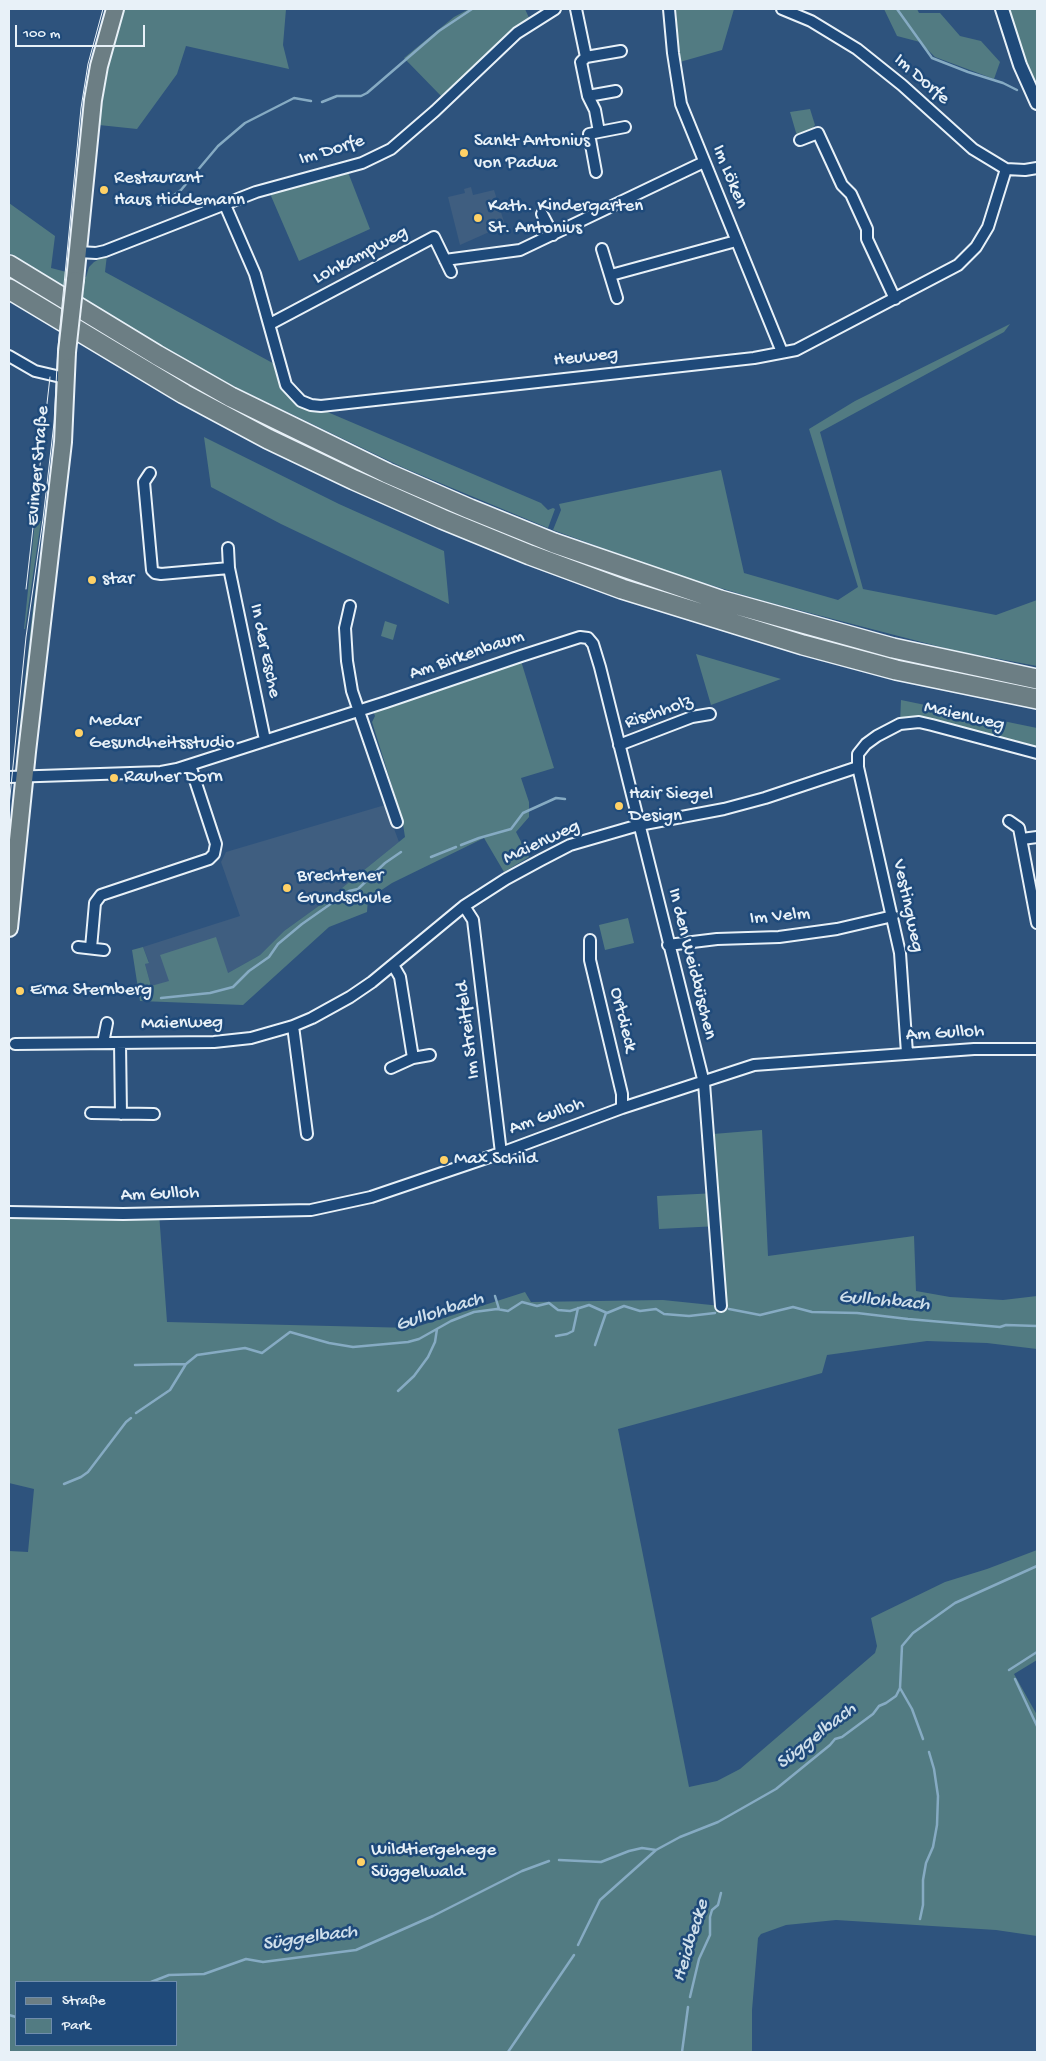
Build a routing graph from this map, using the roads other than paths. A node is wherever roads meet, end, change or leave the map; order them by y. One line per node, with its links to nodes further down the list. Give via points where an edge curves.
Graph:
1 (115, 9): 24 (main road, Evinger Straße, via 93,100)
2 (555, 9): 19 (street, Im Dorfe, via 517,33 391,149 362,163 256,192)
3 (576, 9): 8 (street)
4 (669, 9): 15 (street, Im Löken, via 680,104)
5 (782, 9): 17 (street, Im Dorfe, via 811,21 857,49 972,149)
6 (1002, 9): 11 (street, via 1020,65)
7 (621, 51): 8 (street)
8 (586, 57): 10 (street, via 581,62)
9 (616, 91): 10 (street)
10 (588, 96): 13 (street, via 595,110)
11 (1037, 103)
12 (625, 128): 13 (street)
13 (599, 132): 18 (street, via 589,134)
14 (800, 140): 31 (street, via 818,133 842,185 852,194 867,239)
15 (704, 162): 21 (street); 22 (street, Im Löken)
16 (1037, 168): 17 (street)
17 (1006, 169): 31 (street, Heuweg, via 988,227 976,247 958,265)
18 (596, 172)
19 (225, 205): 24 (street, Im Dorfe, via 105,251); 32 (street, Heuweg, via 255,274)
20 (542, 214): 21 (street)
21 (553, 235): 25 (street, via 520,250)
22 (736, 241): 28 (street); 33 (street, Im Löken)
23 (602, 248): 28 (street)
24 (78, 252): 35 (main road, Evinger Straße, bridge)
25 (445, 260): 27 (street, Lohkampweg); 32 (street, Lohkampweg, via 434,237)
26 (9, 265): 41 (highway, via 156,356 231,396 387,473 520,530 720,600 912,652)
27 (451, 272)
28 (610, 275): 30 (street)
29 (9, 289): 42 (highway, via 159,379 268,439 362,484 521,552 622,589 803,645 896,670)
30 (617, 298)
31 (895, 299): 33 (street, Heuweg, via 796,350)
32 (270, 324): 33 (street, Heuweg, via 286,385 301,401 321,406 754,358)
33 (782, 352)
34 (9, 356): 35 (street, via 35,371)
35 (65, 378): 50 (main road, Evinger Straße, via 63,442)
36 (150, 473): 38 (street, via 144,482 152,570 161,574)
37 (228, 548): 38 (street, In der Esche)
38 (229, 568): 45 (street, In der Esche)
39 (350, 606): 43 (street, via 345,628 347,661)
40 (588, 638): 43 (street, Am Birkenbaum, via 521,656); 46 (street, In den Weidbüschen, via 594,644)
41 (1037, 679)
42 (1037, 699)
43 (357, 710): 45 (street, Am Birkenbaum); 52 (street)
44 (710, 714): 46 (street, Rischholz, via 692,717)
45 (265, 740): 48 (street, Am Birkenbaum)
46 (619, 745): 53 (street, In den Weidbüschen)
47 (1037, 753): 49 (street, Maienweg, via 919,722 900,724 866,744 858,754)
48 (190, 765): 50 (street, Am Birkenbaum, via 161,772); 63 (street, via 216,844 214,854 209,859 101,895 95,903)
49 (858, 767): 53 (street, Maienweg, via 766,798); 57 (street, Vestingweg)
50 (17, 777): 59 (main road, Evinger Straße)
51 (1009, 821): 55 (street, via 1020,828)
52 (397, 822)
53 (639, 825): 56 (street, Maienweg, via 570,845 516,873); 61 (street, In den Weidbüschen)
54 (1037, 837): 55 (street)
55 (1022, 838): 58 (street)
56 (464, 906): 65 (street, Maienweg); 82 (street, Im Streitfeld, via 473,920)
57 (893, 916): 61 (street, Im Velm, via 779,938 717,939); 72 (street, Vestingweg, via 903,980)
58 (1037, 924)
59 (9, 928)
60 (590, 940): 77 (street, Ortdieck, via 590,960 622,1094)
61 (668, 945): 76 (street, In den Weidbüschen)
62 (78, 947): 63 (street)
63 (91, 948): 64 (street)
64 (104, 950)
65 (393, 965): 67 (street, Maienweg, via 350,997); 74 (street, via 400,976)
66 (107, 1024): 68 (street)
67 (293, 1026): 69 (street, Maienweg, via 228,1041); 81 (street)
68 (103, 1043): 69 (street, Maienweg); 70 (street, Maienweg)
69 (120, 1043): 79 (street)
70 (15, 1044)
71 (1037, 1049): 72 (street, Am Gulloh)
72 (907, 1053): 76 (street, Am Gulloh, via 754,1065)
73 (430, 1055): 74 (street)
74 (413, 1058): 75 (street)
75 (391, 1068)
76 (704, 1083): 77 (street, Am Gulloh); 84 (street, In den Weidbüschen)
77 (622, 1108): 82 (street, Am Gulloh)
78 (91, 1113): 79 (street)
79 (121, 1114): 80 (street)
80 (154, 1114)
81 (307, 1134)
82 (501, 1153): 83 (street, Am Gulloh, via 370,1197 310,1210 123,1214)
83 (9, 1212)
84 (721, 1306)

